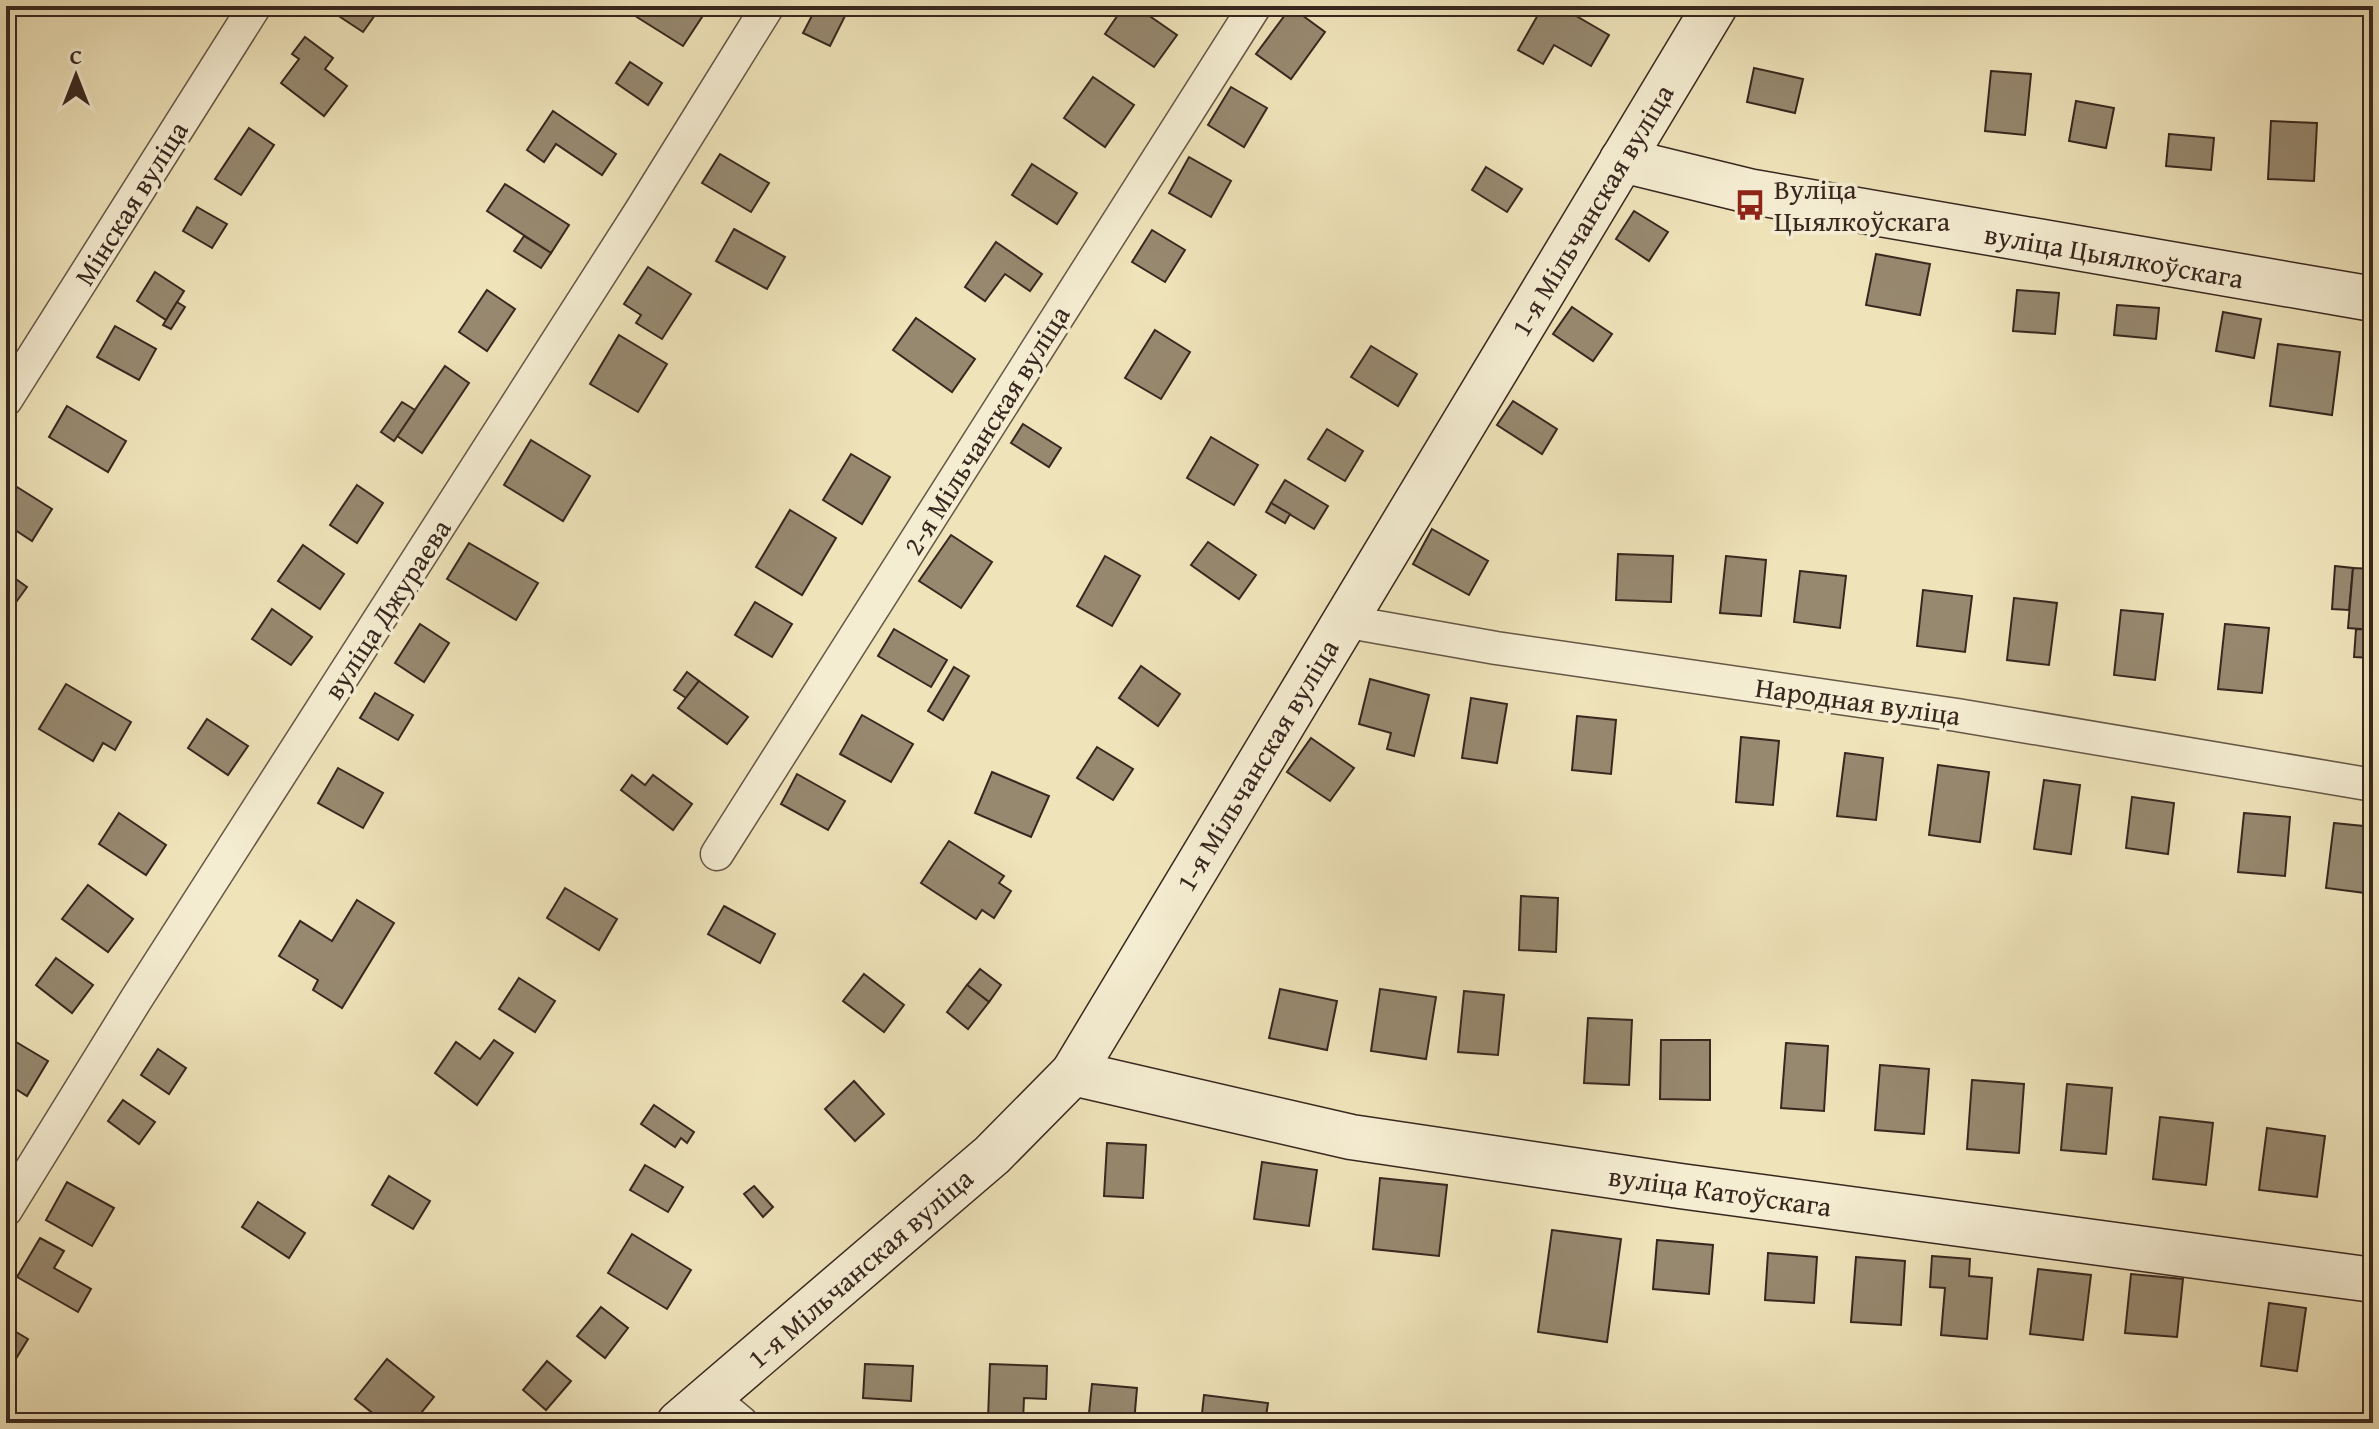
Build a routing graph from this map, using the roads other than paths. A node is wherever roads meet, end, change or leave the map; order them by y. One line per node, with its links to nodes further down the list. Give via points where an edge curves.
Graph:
1 (255, 6): 7 (street, Мінская вуліца)
2 (768, 6): 12 (street, вуліца Джураева)
3 (1255, 6): 10 (street, 2-я Мільчанская вуліца)
4 (1715, 6): 5 (street, 1-я Мільчанская вуліца)
5 (1622, 160): 6 (street, вуліца Цыялкоўскага, via 1769,195); 8 (street, 1-я Мільчанская вуліца)
6 (2373, 299)
7 (6, 400)
8 (1343, 621): 9 (street, Народная вуліца); 11 (street, 1-я Мільчанская вуліца)
9 (2373, 785)
10 (717, 854)
11 (1073, 1073): 13 (street, вуліца Катоўскага, via 1351,1137); 14 (street, 1-я Мільчанская вуліца, via 992,1155)
12 (6, 1210)
13 (2373, 1280)
14 (711, 1414)

